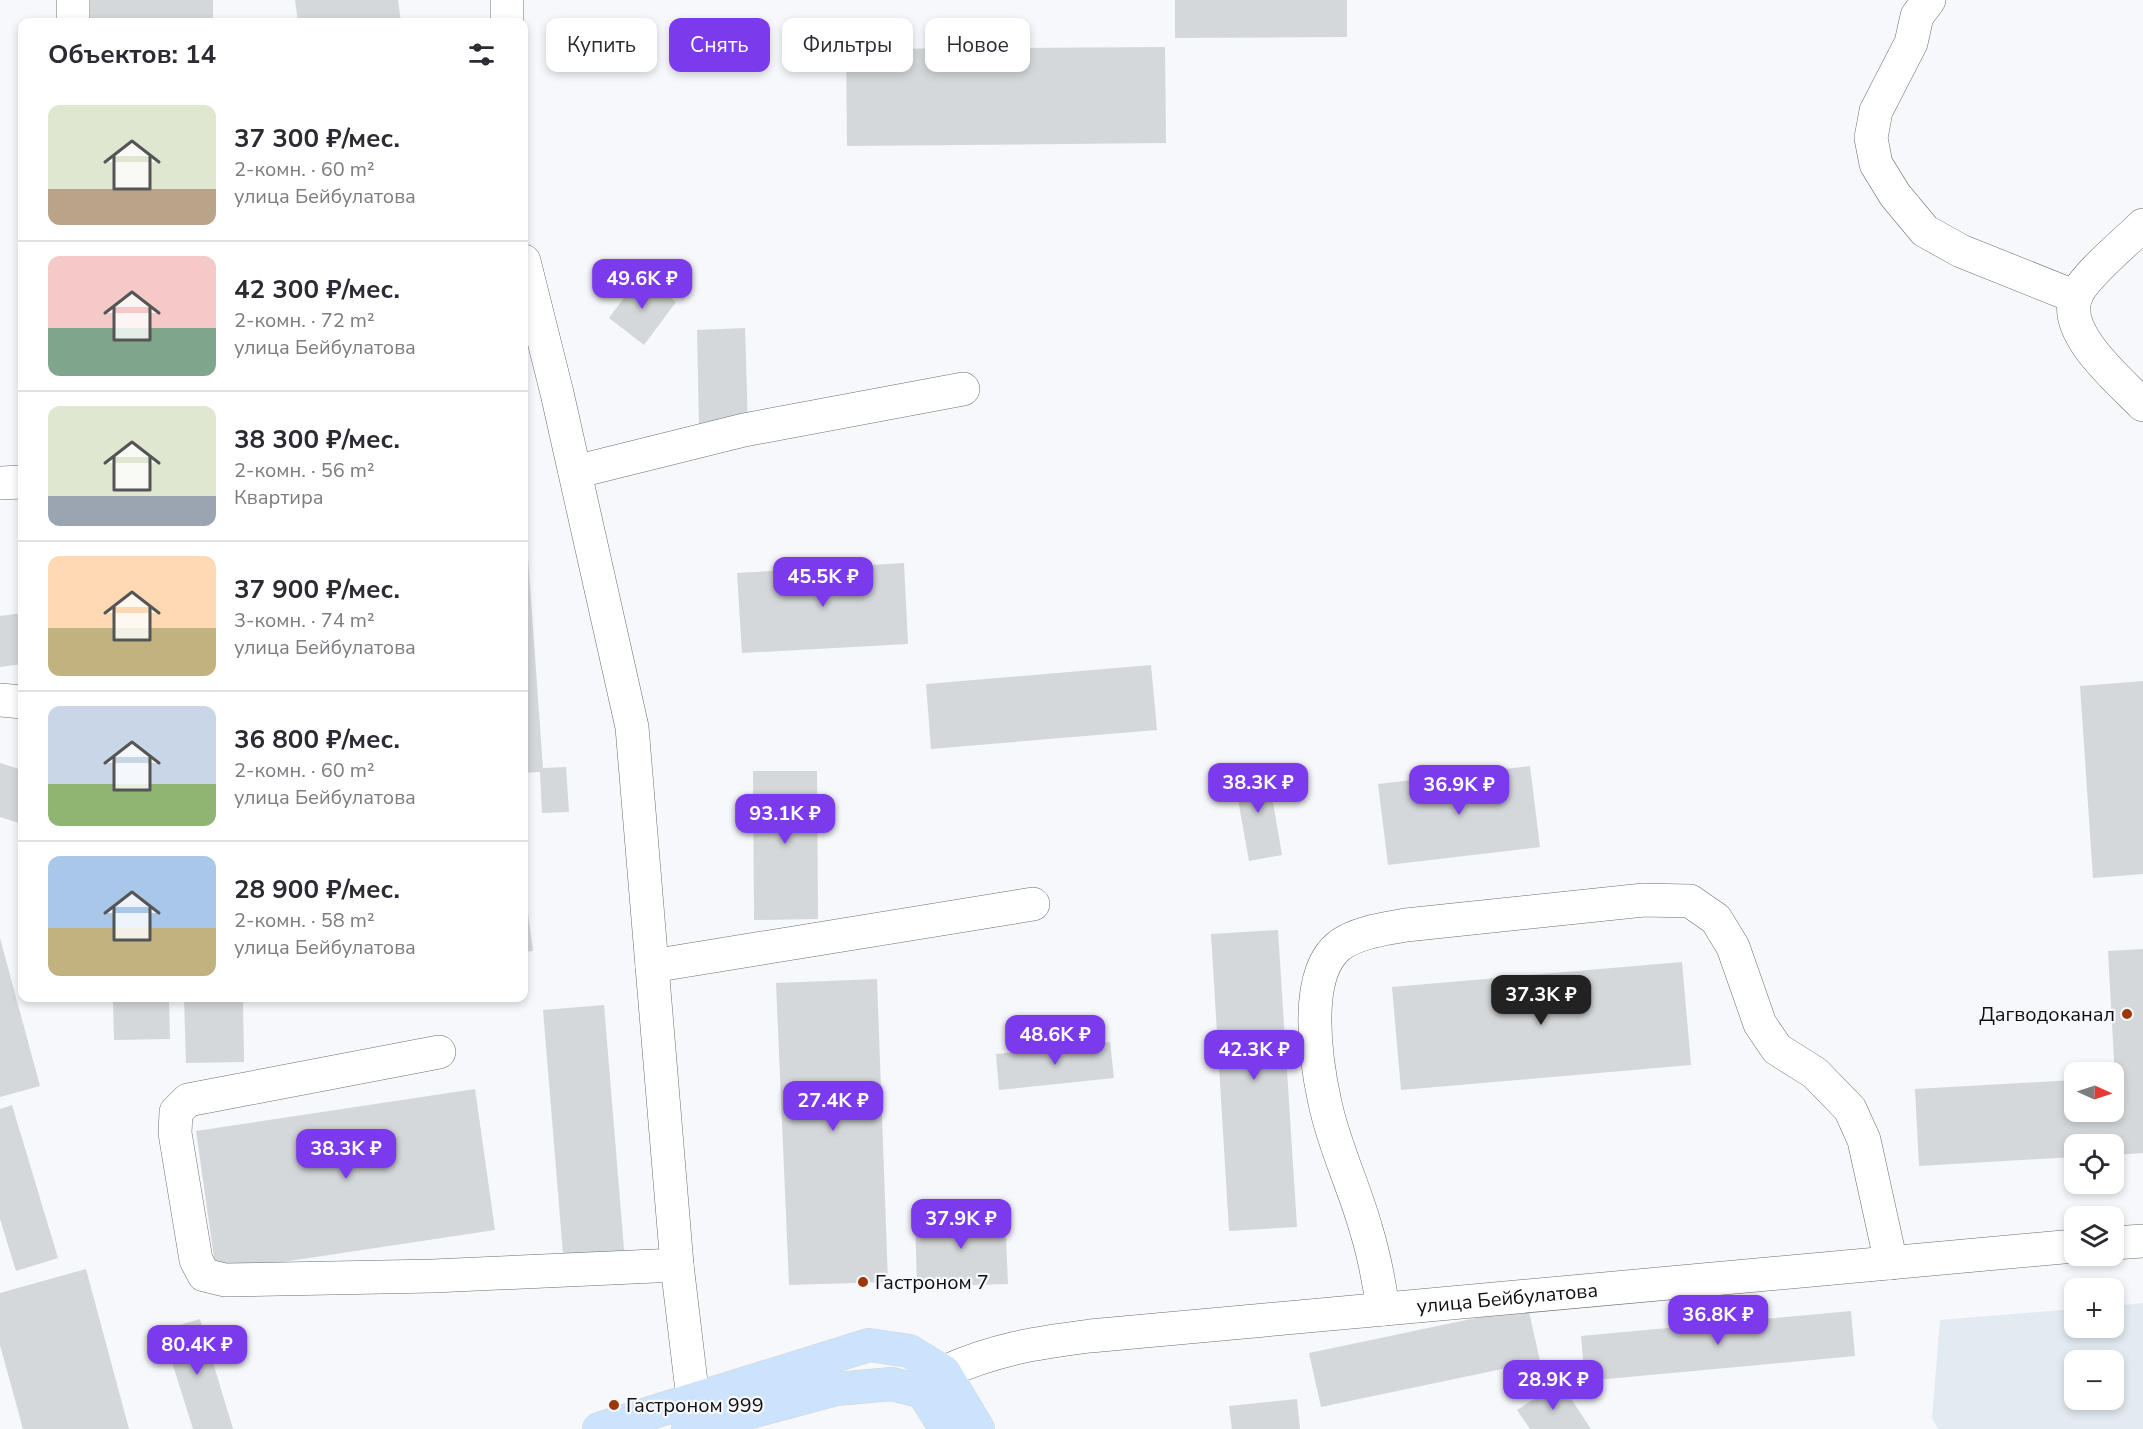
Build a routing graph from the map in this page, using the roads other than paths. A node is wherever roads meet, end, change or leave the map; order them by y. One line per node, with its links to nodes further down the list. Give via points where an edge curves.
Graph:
1 (73, 0): 4 (street)
2 (507, 0): 5 (street)
3 (1929, 0): 8 (street, via 1917,15 1911,43 1876,111 1871,138 1876,164 1925,231)
4 (73, 18)
5 (507, 18)
6 (2143, 225): 8 (street, via 2085,283)
7 (528, 277): 11 (street)
8 (2075, 305): 12 (street, via 2078,330 2087,346)
9 (528, 338): 11 (street)
10 (963, 389): 13 (street, via 733,433)
11 (557, 393): 13 (street)
12 (2143, 405)
13 (575, 472): 19 (street, via 632,727)
14 (18, 482): 15 (street)
15 (0, 483)
16 (0, 700): 17 (street)
17 (18, 702)
18 (1033, 904): 19 (street)
19 (652, 966): 25 (street)
20 (439, 1052): 25 (street, via 188,1100 176,1112 175,1132 196,1260 204,1275 225,1280 433,1276)
21 (2143, 1241): 22 (street)
22 (2124, 1242)
23 (2064, 1247): 24 (street, улица Бейбулатова)
24 (1891, 1263): 26 (street, улица Бейбулатова); 26 (street, via 1864,1140 1850,1109 1815,1073 1777,1049 1760,1024 1733,947 1716,919 1690,901 1644,900 1374,931 1340,945 1325,966 1317,988 1315,1028 1325,1103 1365,1225)
25 (677, 1264): 28 (street)
26 (1383, 1309): 27 (street, улица Бейбулатова, via 1018,1345)
27 (944, 1372): 28 (main road, via 909,1352 868,1345); 31 (main road)
28 (691, 1414): 29 (main road); 30 (main road, via 836,1389 892,1384 923,1392)
29 (599, 1429)
30 (946, 1429)
31 (978, 1429)

